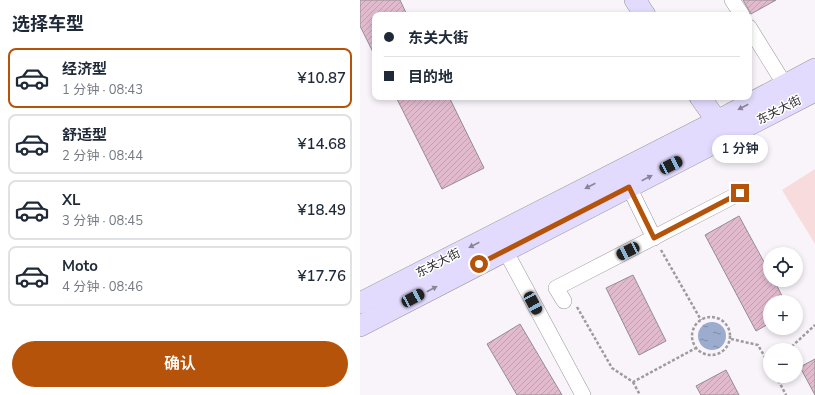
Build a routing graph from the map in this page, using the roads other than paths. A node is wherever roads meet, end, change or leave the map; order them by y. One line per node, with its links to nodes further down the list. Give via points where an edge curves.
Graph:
1 (635, 0): 3 (main road)
2 (732, 0): 4 (street)
3 (643, 12)
4 (740, 12)
5 (752, 31): 7 (street)
6 (815, 69): 7 (main road, 东关大街)
7 (785, 85): 10 (main road, 东关大街, one-way to 10)
8 (815, 91): 11 (main road, 东关大街, one-way to 8)
9 (702, 100): 10 (main road)
10 (717, 121): 16 (main road, 东关大街, one-way to 16)
11 (629, 187): 13 (street); 14 (main road, 东关大街)
12 (740, 193): 13 (street)
13 (654, 238): 15 (street, via 556,288)
14 (505, 250): 17 (main road, 东关大街, one-way to 14); 18 (street)
15 (564, 301)
16 (360, 303)
17 (360, 326)
18 (583, 395)

